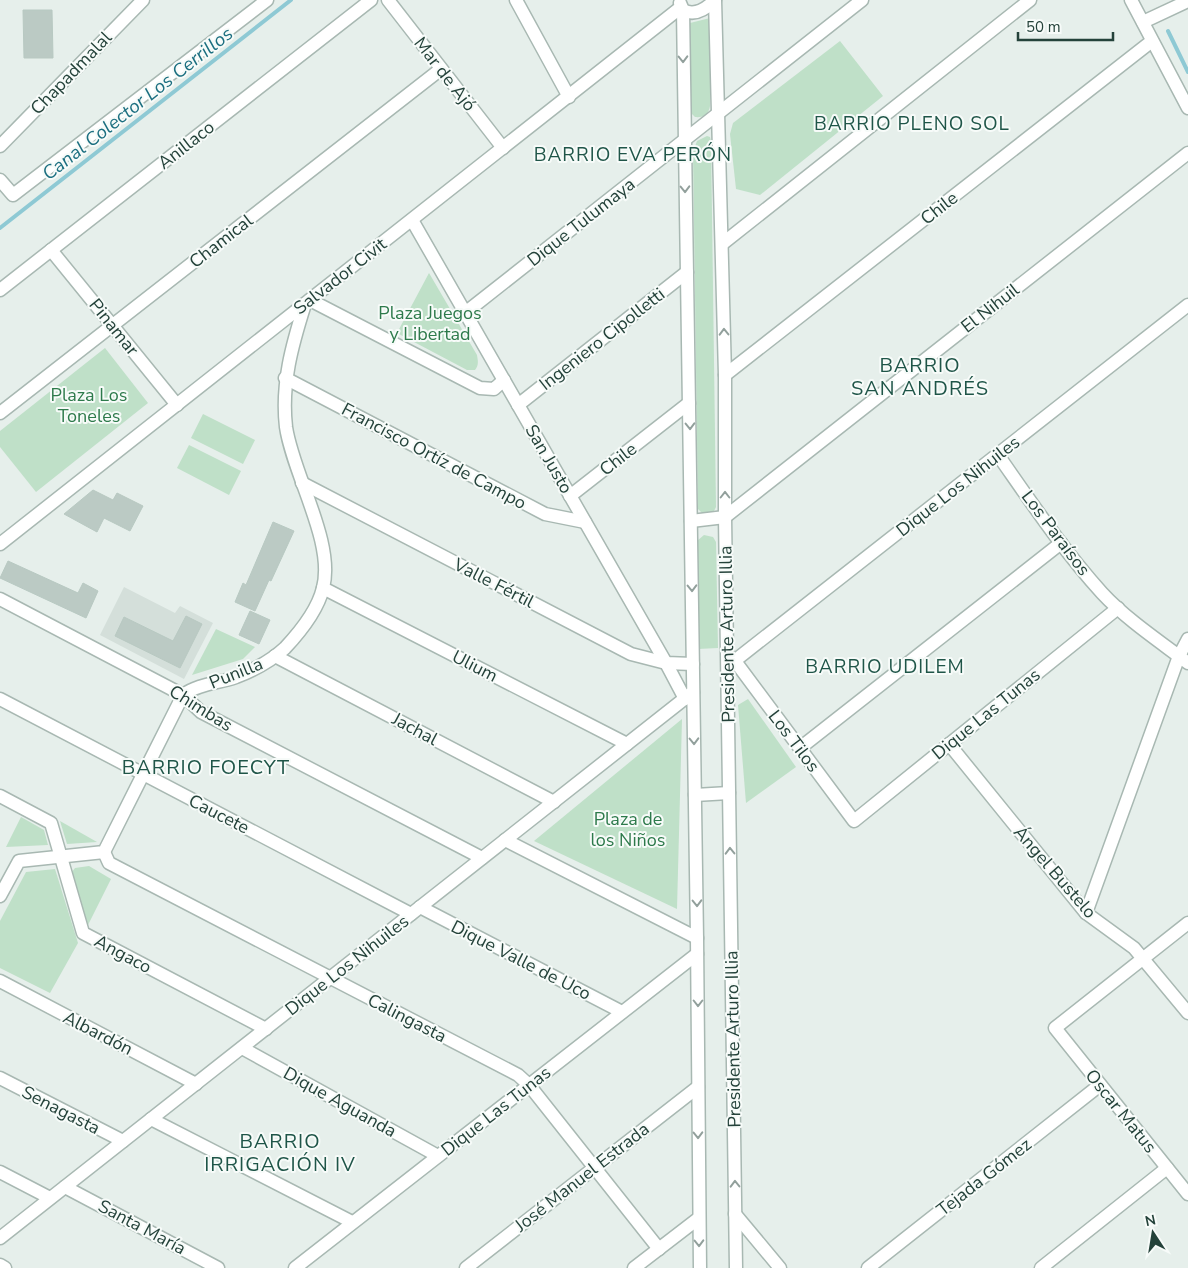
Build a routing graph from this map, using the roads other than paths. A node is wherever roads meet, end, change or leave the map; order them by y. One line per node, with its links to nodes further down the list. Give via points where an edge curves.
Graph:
1 (143, 0): 20 (street, Chapadmalal)
2 (267, 0): 23 (street, via 14,195)
3 (371, 0): 26 (street, Anillaco)
4 (388, 0): 15 (street, Mar de Ajó)
5 (516, 0): 16 (street)
6 (715, 0): 11 (street, via 695,13 686,13); 18 (street, Presidente Arturo Illia)
7 (862, 0): 18 (street, Dique Tulumaya)
8 (1030, 0): 25 (street)
9 (1131, 0): 13 (street)
10 (1188, 2): 12 (street)
11 (681, 6): 16 (street, Salvador Civit); 19 (street, Presidente Arturo Illia, one-way to 19)
12 (1163, 6): 13 (street)
13 (1142, 22): 14 (street)
14 (1152, 41): 17 (street); 33 (street, Chile)
15 (441, 69): 21 (street, Mar de Ajó); 32 (street, Chamical)
16 (569, 97): 21 (street, Salvador Civit)
17 (1188, 108)
18 (717, 114): 19 (street, Dique Tulumaya); 25 (street, Presidente Arturo Illia)
19 (684, 140): 27 (street, Presidente Arturo Illia, one-way to 27); 31 (street, Dique Tulumaya)
20 (0, 146)
21 (504, 148): 24 (street, Salvador Civit)
22 (1188, 153): 43 (street, El Nihuil)
23 (0, 180)
24 (412, 220): 29 (street, Salvador Civit); 31 (street, San Justo)
25 (722, 244): 33 (street, Presidente Arturo Illia, one-way to 25)
26 (51, 250): 28 (street, Anillaco); 32 (street, Pinamar)
27 (686, 272): 36 (street, Presidente Arturo Illia); 38 (street, Ingeniero Cipolletti)
28 (0, 290)
29 (307, 302): 34 (street, Punilla); 35 (street, via 480,388 494,389); 37 (street, Salvador Civit)
30 (1188, 305): 40 (street, Dique Los Nihuiles)
31 (465, 313): 35 (street, San Justo)
32 (113, 325): 37 (street, Pinamar); 39 (street, Chamical)
33 (725, 376): 43 (street, Presidente Arturo Illia, one-way to 33)
34 (286, 378): 41 (street, Punilla, via 286,427); 45 (street, Francisco Ortíz de Campo, via 545,514)
35 (504, 380): 38 (street, San Justo)
36 (690, 403): 42 (street, Chile); 44 (street, Presidente Arturo Illia, one-way to 44)
37 (178, 405): 46 (street, Salvador Civit)
38 (518, 405): 42 (street, San Justo)
39 (0, 413)
40 (998, 456): 47 (street, Los Paraísos); 55 (street, Dique Los Nihuiles)
41 (302, 483): 48 (street, Punilla, via 320,540 325,571); 54 (street, Valle Fértil, via 631,654)
42 (570, 496): 45 (street, San Justo)
43 (725, 517): 44 (street); 55 (street, Presidente Arturo Illia)
44 (691, 521): 56 (street, Presidente Arturo Illia, one-way to 56)
45 (585, 522): 54 (street, San Justo)
46 (0, 544)
47 (1061, 544): 50 (street, Los Paraísos); 62 (street)
48 (323, 588): 52 (street, Punilla, via 303,626); 60 (street, Ulium)
49 (0, 599): 57 (street, Chimbas)
50 (1118, 608): 53 (street, Los Paraísos); 61 (street, Dique Las Tunas)
51 (1188, 639): 53 (street)
52 (275, 656): 57 (street, Punilla, via 255,669); 67 (street, Jachal)
53 (1183, 659): 75 (street)
54 (666, 663): 56 (street, Valle Fértil); 58 (street, San Justo)
55 (731, 663): 62 (street, Los Tilos); 64 (street, Presidente Arturo Illia)
56 (693, 664): 58 (street, Presidente Arturo Illia)
57 (183, 695): 63 (street); 72 (street, Chimbas, via 201,712)
58 (689, 695): 60 (street, Dique Los Nihuiles); 65 (street, Presidente Arturo Illia, one-way to 65)
59 (0, 699): 63 (street, Caucete)
60 (627, 744): 67 (street, Dique Los Nihuiles)
61 (949, 744): 68 (street, Dique Las Tunas); 75 (street, Ángel Bustelo)
62 (800, 748): 68 (street, Los Tilos)
63 (144, 775): 70 (street); 74 (street, Caucete)
64 (729, 793): 65 (street); 100 (street, Presidente Arturo Illia, one-way to 64)
65 (695, 795): 77 (street, Presidente Arturo Illia, one-way to 77)
66 (0, 796): 71 (street, Angaco, via 51,823)
67 (554, 802): 69 (street, Dique Los Nihuiles)
68 (854, 821)
69 (505, 840): 72 (street, Dique Los Nihuiles); 77 (street)
70 (104, 852): 71 (street); 80 (street, Calingasta, via 109,864)
71 (60, 857): 73 (street, via 19,861); 84 (street, Angaco, via 83,933)
72 (482, 858): 74 (street, Dique Los Nihuiles)
73 (1, 892)
74 (416, 911): 80 (street, Dique Los Nihuiles); 82 (street, Dique Valle de Uco)
75 (1086, 913): 79 (street, Ángel Bustelo)
76 (1188, 923): 79 (street)
77 (697, 938): 78 (street, Presidente Arturo Illia)
78 (698, 954): 82 (street, Dique Las Tunas); 89 (street, Presidente Arturo Illia, one-way to 89)
79 (1143, 958): 83 (street, Ángel Bustelo); 90 (street, Oscar Matus, via 1055,1028)
80 (330, 978): 84 (street, Dique Los Nihuiles); 88 (street, Calingasta, via 518,1075)
81 (0, 982): 87 (street, Albardón)
82 (622, 1012): 88 (street, Dique Las Tunas)
83 (1188, 1013)
84 (266, 1029): 85 (street, Dique Los Nihuiles)
85 (242, 1048): 87 (street, Dique Los Nihuiles); 93 (street, Dique Aguanda)
86 (0, 1078): 92 (street, Senagasta)
87 (196, 1084): 91 (street, Dique Los Nihuiles)
88 (529, 1084): 93 (street, Dique Las Tunas); 94 (street, Calingasta)
89 (698, 1086): 94 (street, José Manuel Estrada); 101 (street, Presidente Arturo Illia, one-way to 101)
90 (1100, 1086): 95 (street, Oscar Matus); 114 (street, Tejada Gómez)
91 (151, 1119): 92 (street, Dique Los Nihuiles); 102 (street)
92 (123, 1141): 97 (street, Dique Los Nihuiles)
93 (438, 1156): 102 (street, Dique Las Tunas)
94 (595, 1168): 104 (street, Calingasta); 109 (street, José Manuel Estrada)
95 (1167, 1168): 98 (street, Oscar Matus); 115 (street)
96 (0, 1172): 99 (street)
97 (65, 1187): 99 (street, Dique Los Nihuiles); 107 (street, Santa María)
98 (1188, 1194)
99 (50, 1198): 103 (street, Dique Los Nihuiles)
100 (735, 1214): 112 (street, Presidente Arturo Illia); 113 (street)
101 (699, 1218): 104 (street); 111 (street, Presidente Arturo Illia, one-way to 111)
102 (352, 1222): 108 (street, Dique Las Tunas)
103 (0, 1238)
104 (659, 1249): 110 (street)
105 (0, 1265): 106 (street)
106 (5, 1268)
107 (218, 1268)
108 (294, 1268)
109 (466, 1268)
110 (634, 1268)
111 (700, 1268)
112 (736, 1268)
113 (780, 1268)
114 (868, 1268)
115 (1041, 1268)

